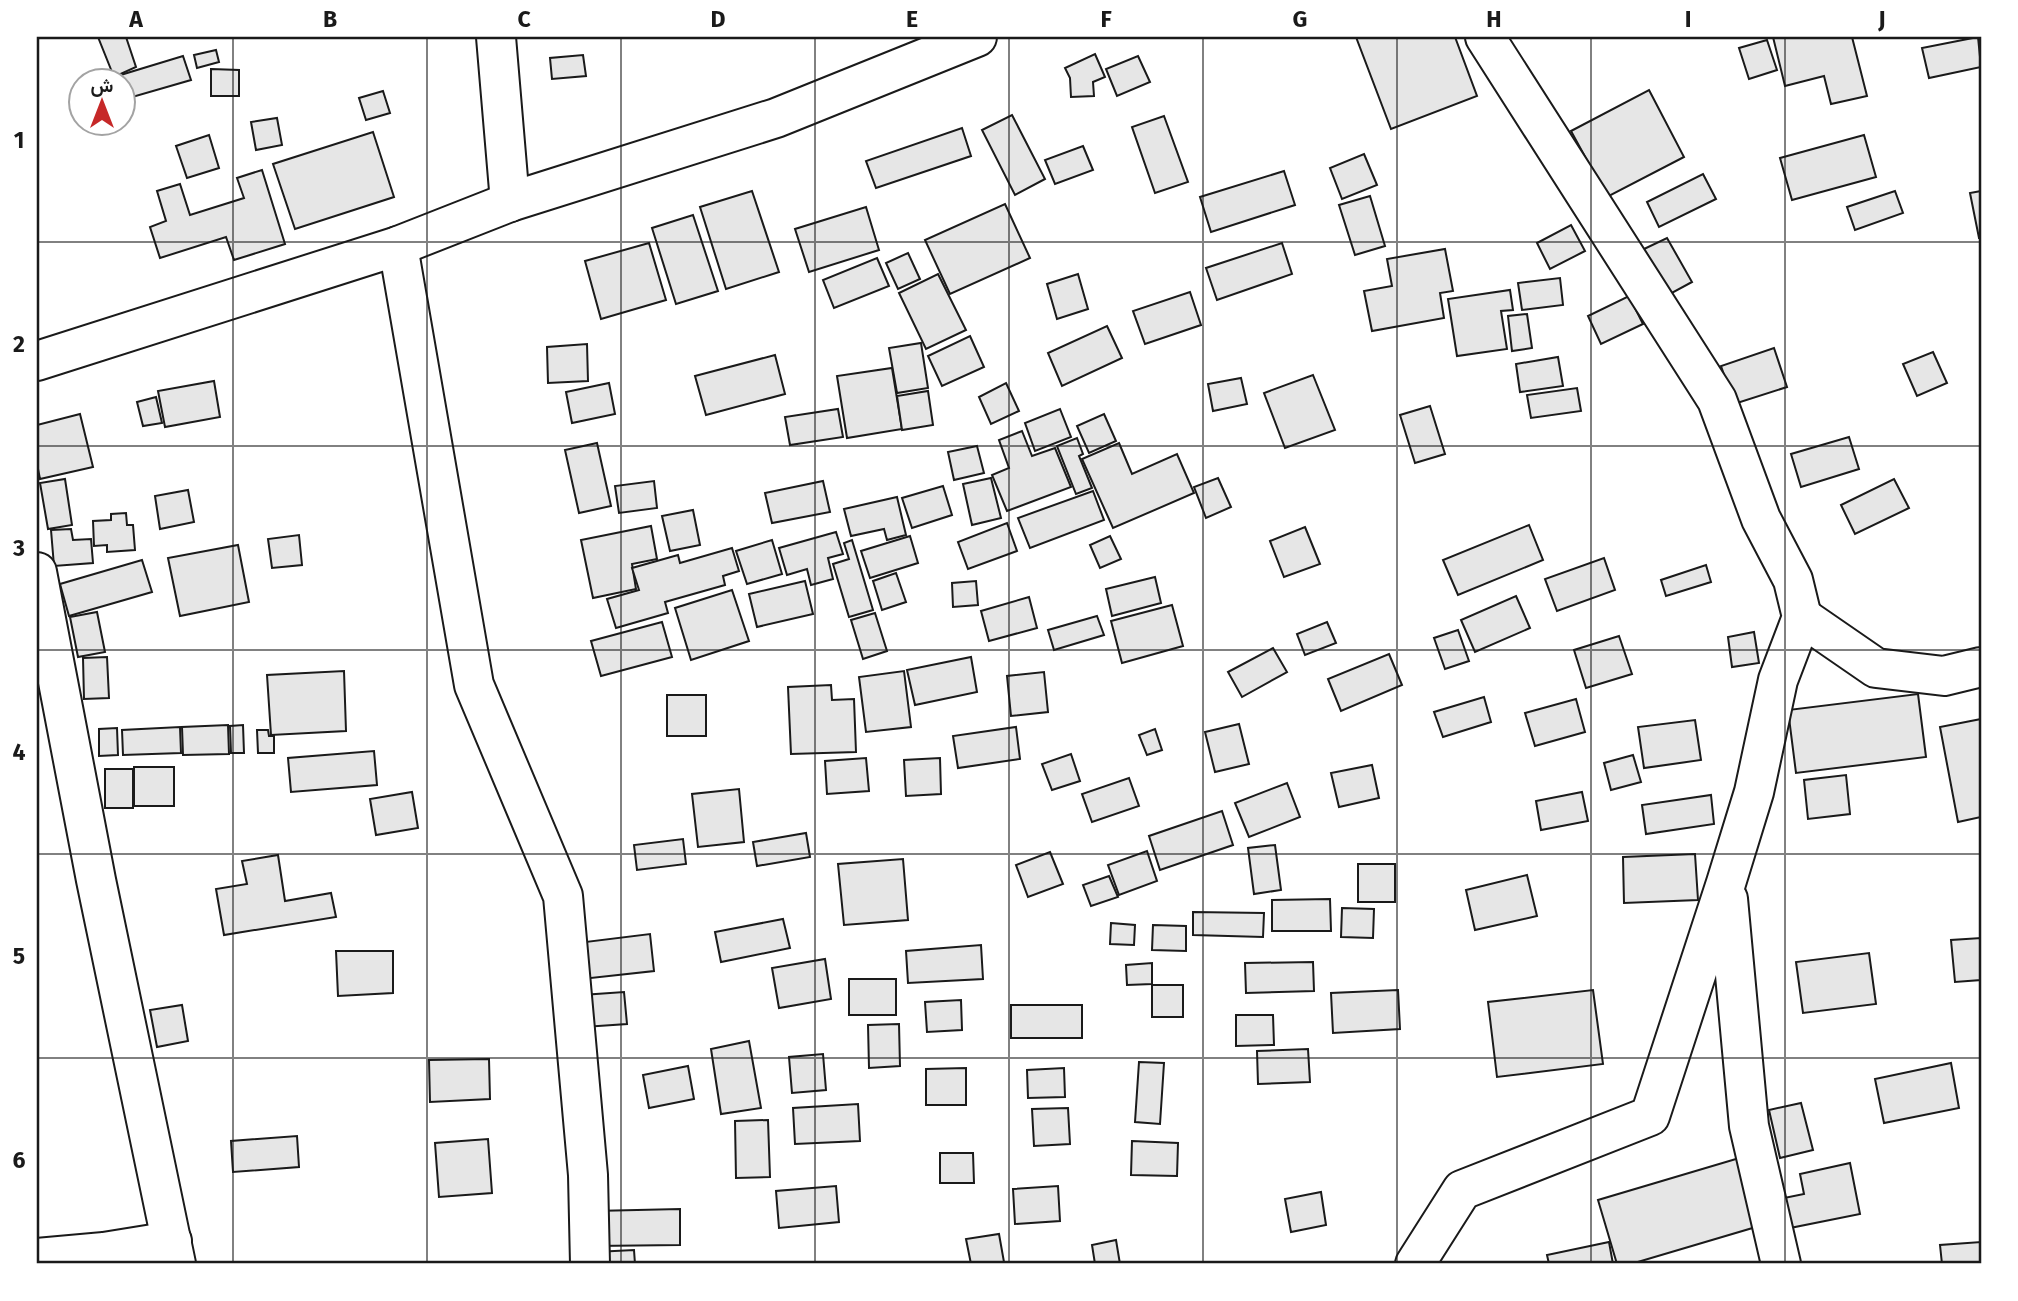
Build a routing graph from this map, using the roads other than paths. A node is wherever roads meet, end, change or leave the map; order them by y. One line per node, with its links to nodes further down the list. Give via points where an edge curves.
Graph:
1 (496, 37): 4 (street)
2 (977, 37): 4 (street, via 776,118)
3 (1485, 37): 8 (street, via 1717,400 1761,519 1793,580)
4 (510, 202): 5 (street)
5 (398, 246): 6 (street); 14 (street, via 474,685 563,896 588,1175)
6 (37, 361)
7 (37, 572): 11 (street)
8 (1802, 617): 9 (street, via 1876,668 1944,676); 10 (street, via 1778,680 1754,792)
9 (1981, 667)
10 (1726, 883): 13 (street, via 1650,1116 1462,1190); 15 (street, via 1749,1126)
11 (174, 1252): 12 (street)
12 (37, 1258)
13 (1418, 1262)
14 (590, 1264)
15 (1781, 1264)

